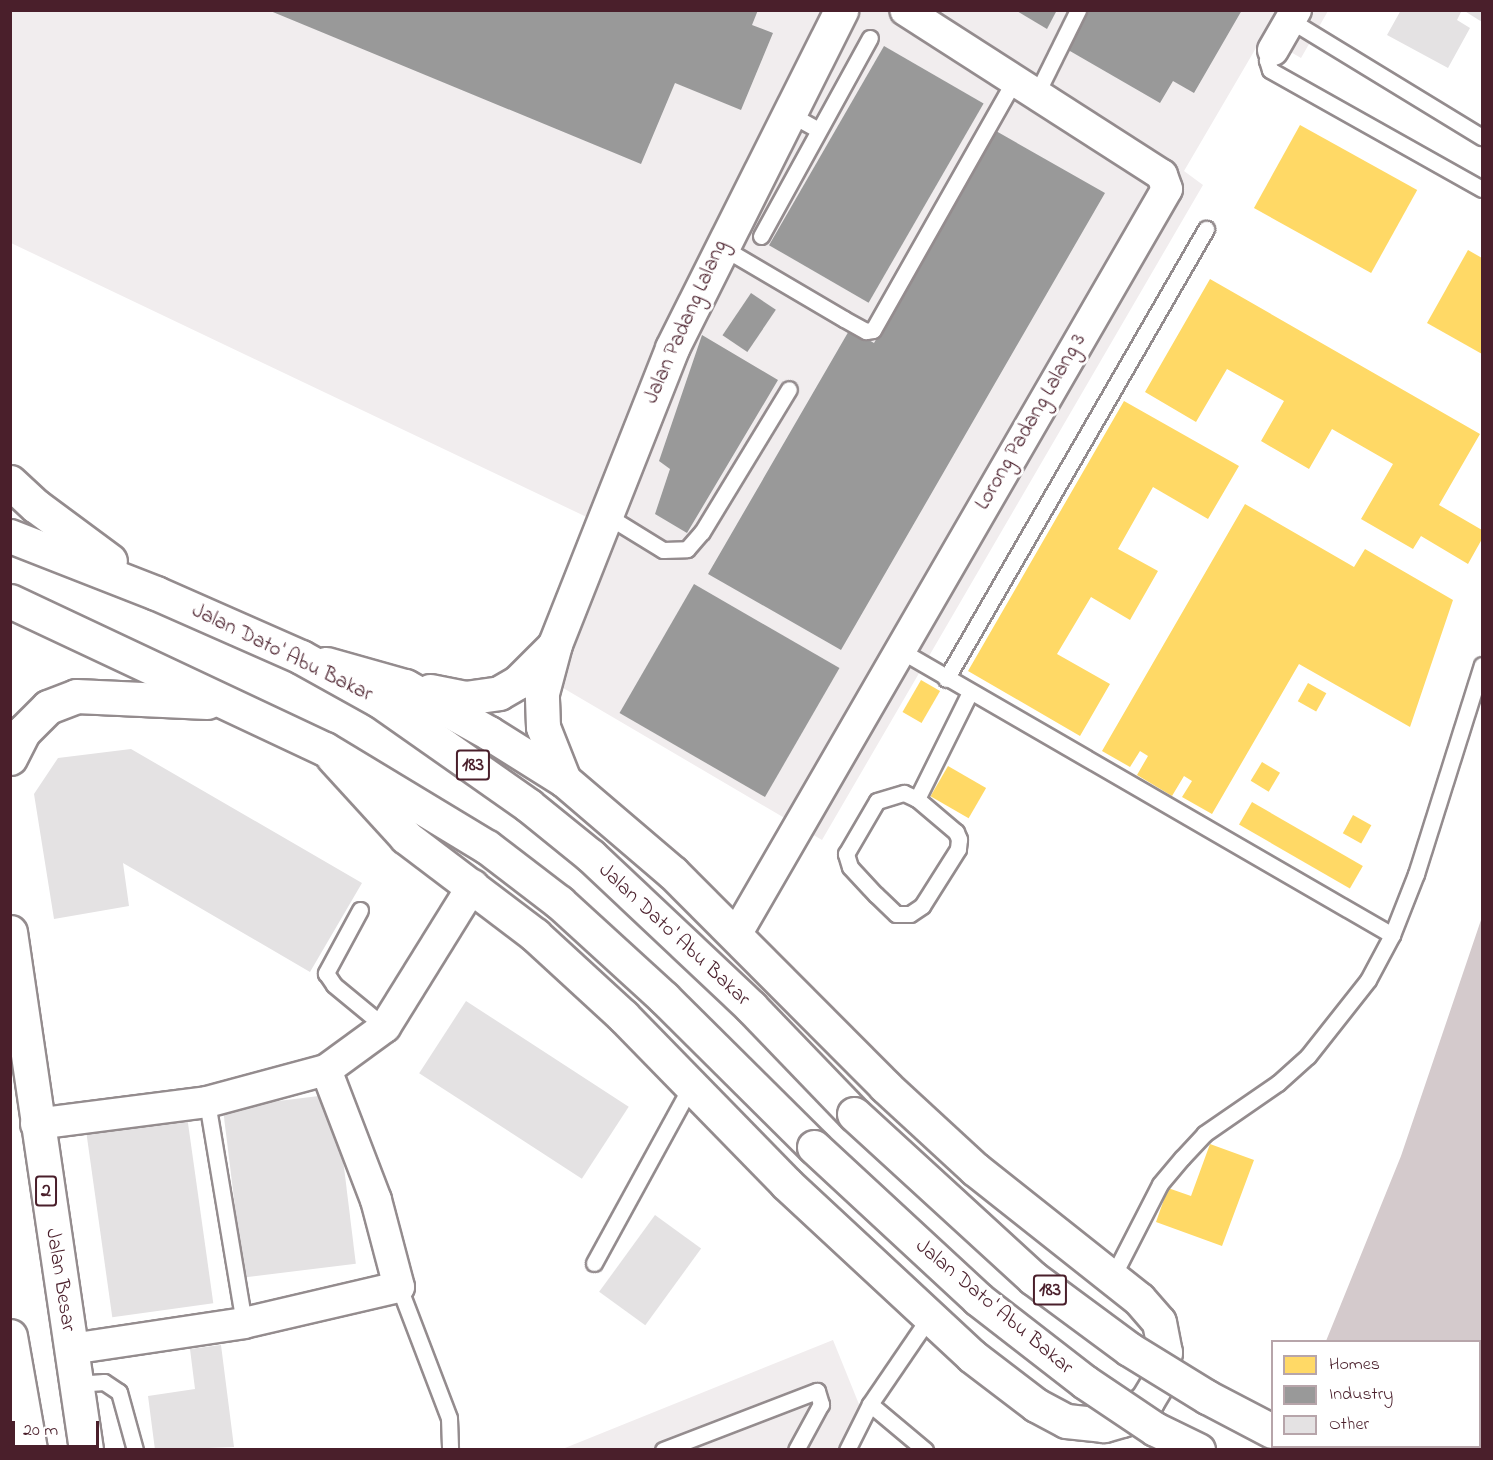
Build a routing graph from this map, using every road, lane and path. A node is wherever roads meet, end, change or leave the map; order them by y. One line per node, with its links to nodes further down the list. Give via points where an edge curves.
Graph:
1 (841, 10): 8 (main road, Jalan Padang Lalang)
2 (905, 10): 7 (street, Lorong Padang Lalang 3)
3 (1078, 10): 7 (lane)
4 (1293, 15): 6 (street); 10 (lane)
5 (870, 39): 9 (lane)
6 (1273, 50): 11 (lane, via 1267,60 1270,70)
7 (1025, 88): 14 (lane, via 873,330 866,331); 22 (street, Lorong Padang Lalang 3, via 1162,176 1167,189)
8 (788, 113): 9 (lane); 14 (main road, Jalan Padang Lalang)
9 (819, 130): 13 (lane)
10 (1482, 137)
11 (1482, 189)
12 (1206, 229): 25 (lane)
13 (761, 236)
14 (720, 246): 17 (main road, Jalan Padang Lalang, via 668,358)
15 (789, 389): 17 (lane, via 702,532 687,549 663,550)
16 (10, 482): 19 (main road, via 71,534)
17 (606, 515): 21 (main road, Jalan Padang Lalang)
18 (10, 536): 19 (main road, Jalan Dato' Abu Bakar / 183)
19 (156, 592): 23 (main road, Jalan Dato' Abu Bakar / 183)
20 (10, 601): 28 (main road, Jalan Dato' Abu Bakar / 183)
21 (555, 644): 26 (main road, via 518,682 499,693 465,698); 31 (main road, Jalan Padang Lalang, via 542,693 543,727)
22 (898, 649): 25 (lane); 36 (street, Lorong Padang Lalang 3)
23 (301, 657): 26 (main road); 53 (main road, Jalan Dato' Abu Bakar / 183, bridge, via 420,728 591,856 751,1007 854,1114 1033,1278 1129,1349)
24 (1482, 664): 37 (lane, via 1416,874)
25 (946, 679): 27 (lane)
26 (405, 686): 31 (main road)
27 (970, 692): 32 (lane); 37 (lane)
28 (226, 703): 29 (main road, Jalan Dato' Abu Bakar / 183); 30 (main road, via 76,696 48,707 24,731)
29 (326, 749): 33 (main road, via 406,837); 62 (main road, Jalan Dato' Abu Bakar / 183, bridge, via 488,847 559,902 978,1299 1085,1382 1155,1429)
30 (10, 759)
31 (564, 780): 36 (main road)
32 (917, 799): 32 (lane, via 956,832 958,849 922,906 909,914 896,914 850,867 846,854 877,801 904,793)
33 (473, 885): 38 (street); 40 (main road, via 535,934)
34 (360, 910): 38 (lane, via 326,974)
35 (10, 932): 42 (main road, Jalan Besar / 2)
36 (737, 933): 44 (main road, via 885,1086 975,1169 1044,1228)
37 (1392, 935): 44 (lane, via 1368,980 1308,1056 1278,1083 1204,1134 1160,1184)
38 (385, 1027): 39 (street)
39 (327, 1070): 41 (street); 45 (street, via 376,1200)
40 (691, 1086): 43 (lane); 46 (main road, via 786,1184)
41 (207, 1102): 42 (street); 47 (lane)
42 (36, 1124): 49 (main road, Jalan Besar / 2)
43 (594, 1263)
44 (1113, 1276): 46 (main road, via 1159,1322 1165,1352 1160,1379 1147,1401 1122,1420 1104,1425 1066,1421 1035,1405)
45 (399, 1287): 47 (street); 57 (lane, via 449,1418)
46 (928, 1319): 52 (lane)
47 (244, 1323): 49 (street)
48 (10, 1336): 51 (main road)
49 (71, 1349): 50 (main road, Jalan Besar / 2)
50 (76, 1383): 55 (main road, Jalan Besar / 2); 56 (lane, via 104,1382 119,1392)
51 (15, 1394): 54 (main road)
52 (870, 1404): 60 (lane); 61 (lane)
53 (1271, 1430)
54 (30, 1449)
55 (86, 1449)
56 (135, 1449)
57 (450, 1449)
58 (663, 1449): 59 (lane, via 817,1391 821,1404)
59 (796, 1449)
60 (847, 1449)
61 (925, 1449)
62 (1198, 1449)

